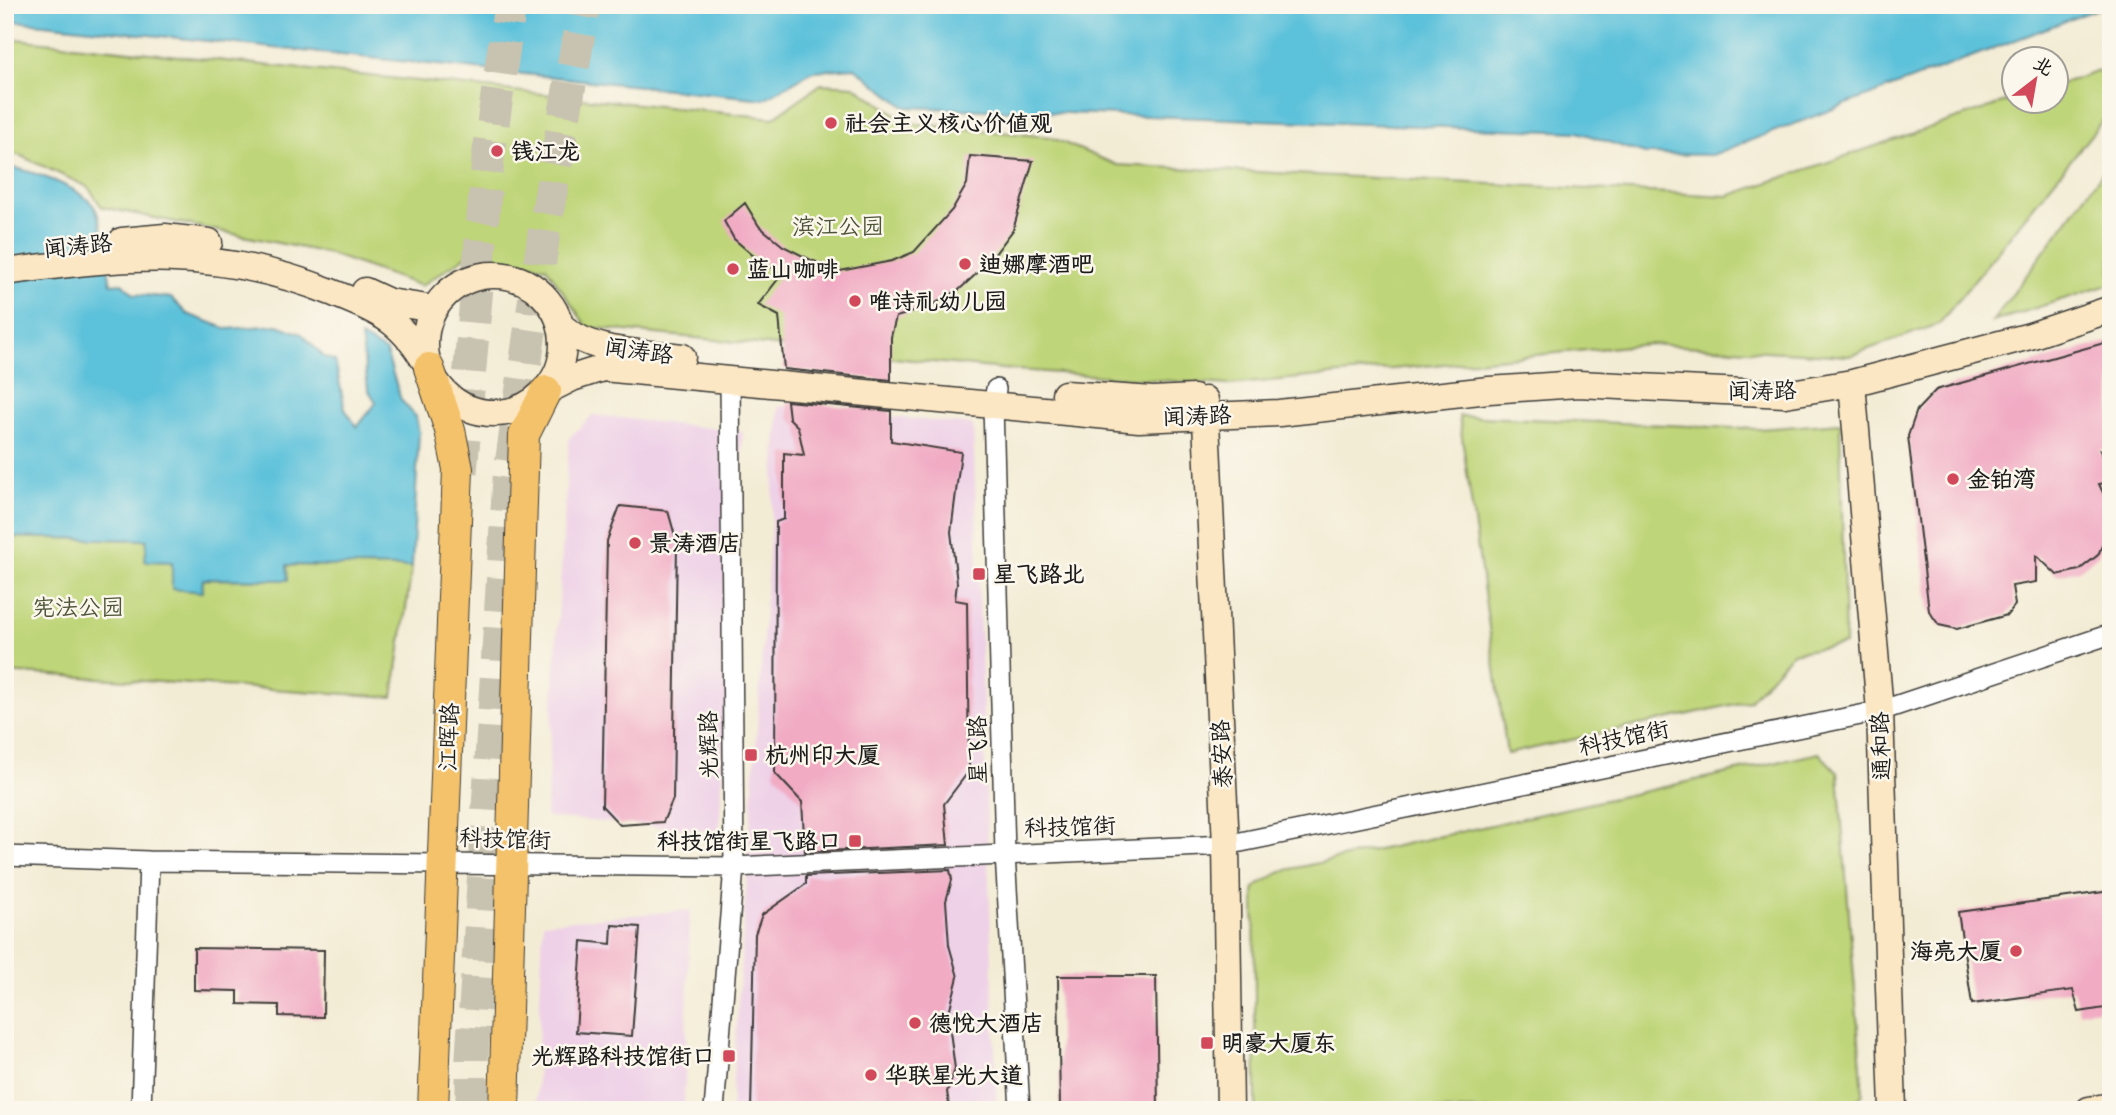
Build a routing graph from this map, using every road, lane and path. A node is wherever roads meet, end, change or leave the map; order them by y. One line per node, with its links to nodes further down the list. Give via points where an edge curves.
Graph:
1 (140, 248): 2 (main road, 闻涛路); 3 (main road, 闻涛路); 4 (main road, 闻涛路, via 165,237 227,244 338,278 389,302); 7 (main road, 闻涛路, via 300,280 388,318 412,338)
2 (5, 256)
3 (5, 272)
4 (434, 309): 6 (main road, 闻涛路, via 449,291 469,279 503,276 536,289 552,305); 7 (main road, via 426,338)
5 (2111, 309): 9 (main road, 闻涛路)
6 (562, 327): 10 (main road, 闻涛路, via 559,372); 11 (main road, 闻涛路, via 578,340 600,347)
7 (429, 368): 10 (main road, 闻涛路, via 458,404 478,412 518,410); 19 (main road, 江晖路, via 450,430 457,469)
8 (730, 379): 10 (main road, 闻涛路, via 604,368); 11 (main road, 闻涛路); 21 (street, 光辉路)
9 (1852, 383): 12 (main road, 闻涛路, via 1527,370); 14 (main road, 通和路)
10 (546, 391): 20 (main road, via 524,435)
11 (994, 397): 12 (main road, 闻涛路, via 1153,400); 16 (street, 星飞路)
12 (1205, 407): 15 (main road, 泰安路)
13 (2111, 635): 14 (street, 科技馆街)
14 (1880, 711): 15 (street, 科技馆街); 29 (main road, 通和路)
15 (1226, 845): 16 (street, 科技馆街); 28 (main road, 泰安路)
16 (1005, 854): 21 (street, 科技馆街); 27 (street, 星飞路)
17 (5, 856): 18 (street, 科技馆街)
18 (149, 861): 19 (street, 科技馆街); 23 (street)
19 (444, 862): 20 (street, 科技馆街); 24 (main road, 江晖路)
20 (511, 865): 21 (street, 科技馆街); 25 (main road)
21 (734, 867): 26 (street, 光辉路)
22 (2111, 1106): 30 (main road)
23 (141, 1110)
24 (433, 1110)
25 (504, 1110)
26 (714, 1110)
27 (1020, 1110)
28 (1230, 1110)
29 (1893, 1110)
30 (2088, 1110)

